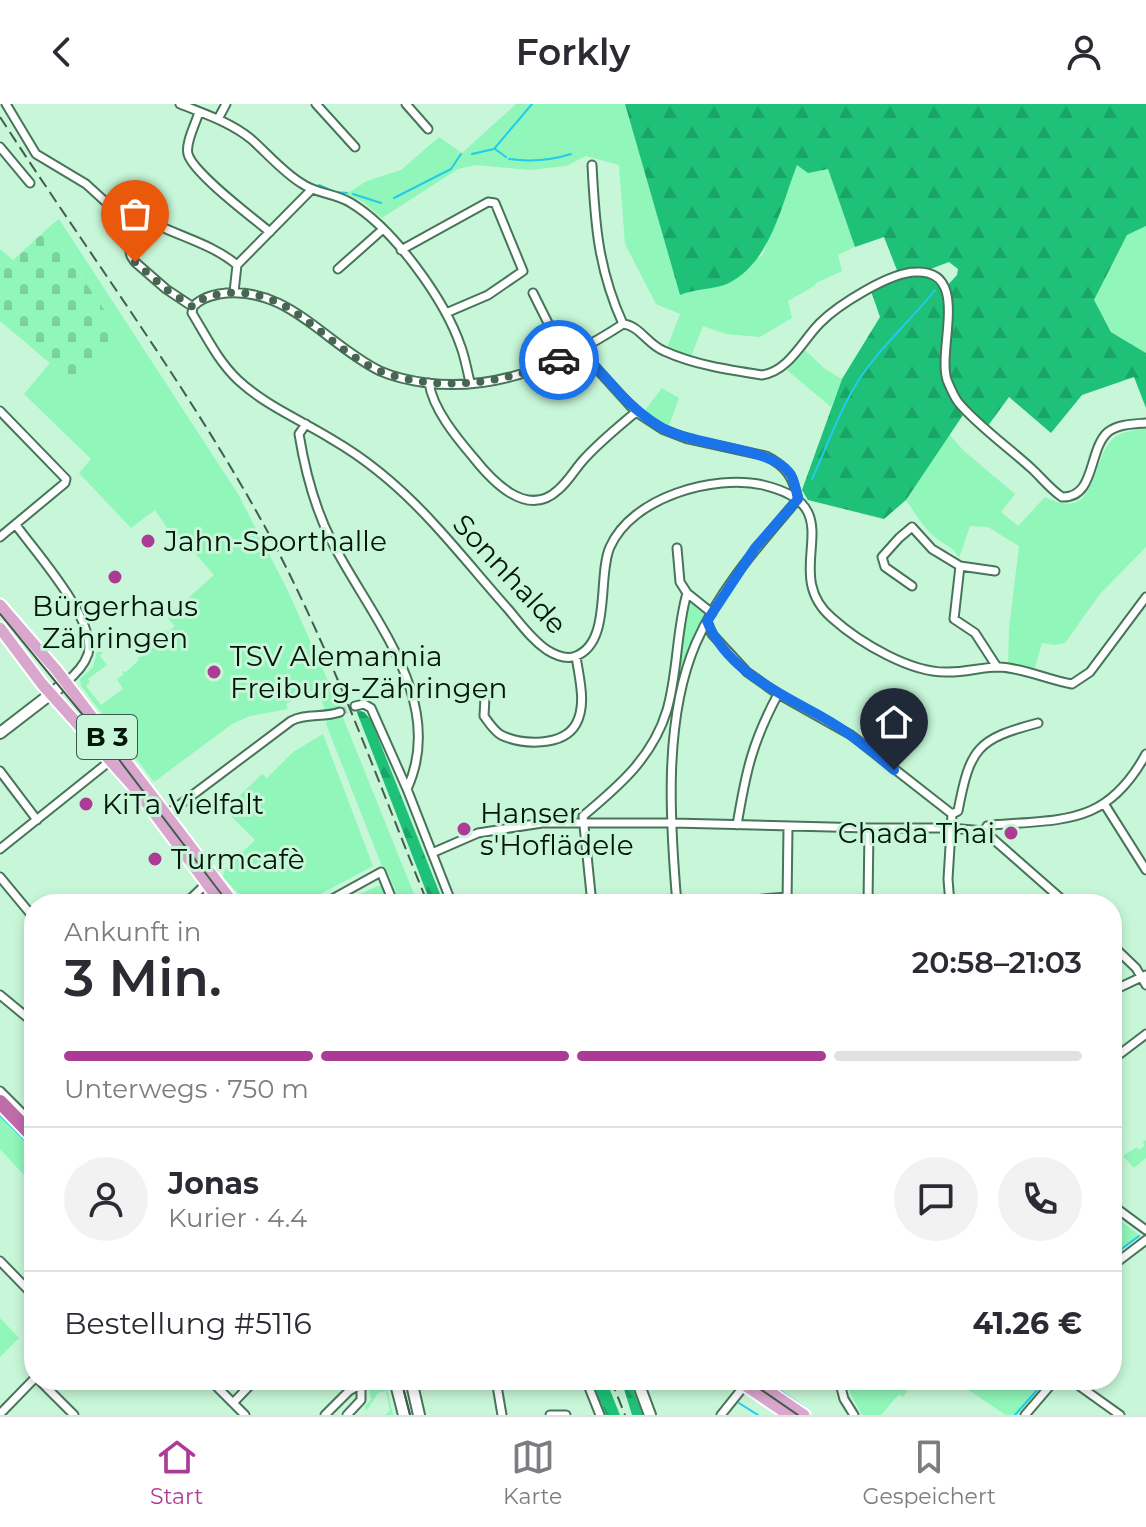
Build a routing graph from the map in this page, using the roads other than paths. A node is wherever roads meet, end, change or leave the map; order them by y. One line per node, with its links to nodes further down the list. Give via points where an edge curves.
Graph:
1 (6, 104): 22 (street, via 36,154 86,184 121,216 135,262)
2 (180, 104): 6 (street)
3 (226, 104): 7 (street)
4 (316, 104): 10 (street)
5 (406, 104): 8 (street)
6 (199, 112): 7 (street); 16 (street, via 187,149 191,159)
7 (218, 119): 13 (street)
8 (428, 129)
9 (0, 147): 12 (street)
10 (355, 147)
11 (592, 165): 24 (street, via 599,258)
12 (30, 183)
13 (311, 190): 15 (street, via 350,202); 16 (street)
14 (133, 211): 18 (street)
15 (382, 230): 17 (street); 19 (street)
16 (270, 232): 18 (street)
17 (401, 250): 23 (street); 23 (street, via 488,202 495,203 523,271 488,295)
18 (237, 265): 20 (street)
19 (338, 269)
20 (234, 292): 22 (street, via 210,296); 27 (street, via 278,300 381,371)
21 (533, 293): 25 (street, via 549,325)
22 (193, 307): 31 (street, Sonnhalde, via 213,350 236,378)
23 (446, 313): 26 (street)
24 (623, 324): 25 (street); 30 (street, via 657,348 697,363 771,374 840,307 890,279 924,271 940,280 948,293 946,376 958,402 1062,497 1079,492 1107,433)
25 (576, 351): 26 (street, via 529,372); 29 (street)
26 (470, 382): 27 (street)
27 (429, 383): 29 (street, via 450,426 480,465 517,498 530,501 559,490)
28 (0, 411): 33 (street, via 66,479)
29 (636, 412): 32 (street, via 675,435 766,456 790,475)
30 (1146, 423)
31 (306, 424): 45 (street, Sonnhalde, via 372,466 415,503 533,639 561,657); 58 (street, via 299,434 316,507 399,659 413,699 418,754)
32 (798, 499): 42 (street, via 755,548); 45 (street, Sonnhalde, via 763,485 715,484 670,495 635,516 610,546 599,622 589,645); 46 (street, via 813,520 809,576 818,603 831,617 887,654 925,671)
33 (16, 525): 34 (street); 47 (street, via 87,628 87,655)
34 (0, 537)
35 (677, 548): 39 (street, via 680,582)
36 (960, 566): 37 (street); 38 (street, via 932,549 912,527 882,557 885,567); 46 (street, via 954,619 975,633)
37 (995, 571)
38 (912, 586)
39 (687, 593): 42 (street); 64 (street, via 661,725 638,766 583,816)
40 (1146, 597): 46 (street, via 1080,681 1072,684)
41 (0, 605): 47 (main road, B 3)
42 (712, 613): 43 (street)
43 (707, 621): 49 (street, via 726,651); 63 (street, via 687,668 674,720)
44 (0, 628): 48 (main road)
45 (576, 656): 50 (street, via 581,712 561,738 544,742 501,735 484,716)
46 (997, 667)
47 (65, 683): 48 (main road); 61 (main road, B 3)
48 (52, 694): 54 (main road); 56 (main road)
49 (778, 694): 60 (street, via 851,735); 65 (street, via 753,742)
50 (485, 697)
51 (359, 705): 58 (street, via 371,708)
52 (340, 712): 61 (street, via 291,721)
53 (1038, 723): 60 (street, via 981,746 965,775 958,811)
54 (0, 733)
55 (1146, 754): 59 (street, via 1128,784)
56 (110, 761): 62 (street); 74 (main road)
57 (0, 771): 62 (street)
58 (407, 789): 71 (street)
59 (1105, 805): 69 (street, via 1069,817 987,826); 72 (street)
60 (952, 814): 68 (street)
61 (166, 815): 77 (main road, B 3)
62 (37, 820): 70 (street)
63 (673, 823): 64 (street); 65 (street); 82 (street)
64 (586, 824): 71 (street, via 542,823 478,833); 81 (street)
65 (737, 825): 66 (street)
66 (788, 827): 67 (street); 83 (street)
67 (869, 828): 68 (street); 84 (street)
68 (950, 828): 69 (street); 85 (street)
69 (984, 831): 86 (street)
70 (0, 849)
71 (432, 853): 80 (street)
72 (1146, 870)
73 (0, 877): 87 (street)
74 (207, 883): 75 (street); 76 (main road)
75 (195, 894)
76 (215, 894)
77 (226, 894)
78 (341, 894): 79 (street, via 381,872)
79 (390, 894)
80 (448, 894)
81 (591, 894)
82 (677, 894)
83 (787, 894)
84 (868, 894)
85 (949, 894)
86 (1056, 894)
87 (24, 906)
88 (1122, 955): 89 (street)
89 (1144, 979): 90 (street)
90 (1122, 987)
91 (0, 995): 92 (street)
92 (24, 1015)
93 (1146, 1034): 94 (street)
94 (1122, 1052)
95 (0, 1091): 97 (street)
96 (0, 1102): 98 (highway)
97 (24, 1115)
98 (24, 1127)
99 (1122, 1212): 100 (street)
100 (1146, 1230)
101 (1146, 1240): 102 (street)
102 (1122, 1258)
103 (0, 1261): 104 (street)
104 (24, 1286)
105 (25, 1390): 123 (street)
106 (48, 1390): 124 (street)
107 (220, 1390): 122 (street)
108 (245, 1390): 122 (street)
109 (351, 1390): 126 (street)
110 (361, 1390): 127 (street, via 363,1397)
111 (398, 1390): 128 (main road)
112 (413, 1390): 129 (main road)
113 (498, 1390): 130 (street)
114 (590, 1390): 133 (street)
115 (641, 1390): 134 (main road)
116 (738, 1390): 135 (street)
117 (755, 1390): 136 (main road)
118 (759, 1390): 137 (main road)
119 (842, 1390): 138 (street)
120 (1046, 1390): 139 (street)
121 (1085, 1390): 140 (street)
122 (233, 1403): 125 (street)
123 (0, 1414)
124 (74, 1415)
125 (245, 1415)
126 (325, 1415)
127 (347, 1415)
128 (404, 1415)
129 (419, 1415)
130 (502, 1415)
131 (550, 1415): 132 (street)
132 (566, 1415)
133 (600, 1415)
134 (650, 1415)
135 (721, 1415)
136 (789, 1415)
137 (804, 1415)
138 (854, 1415)
139 (1025, 1415)
140 (1120, 1415)

